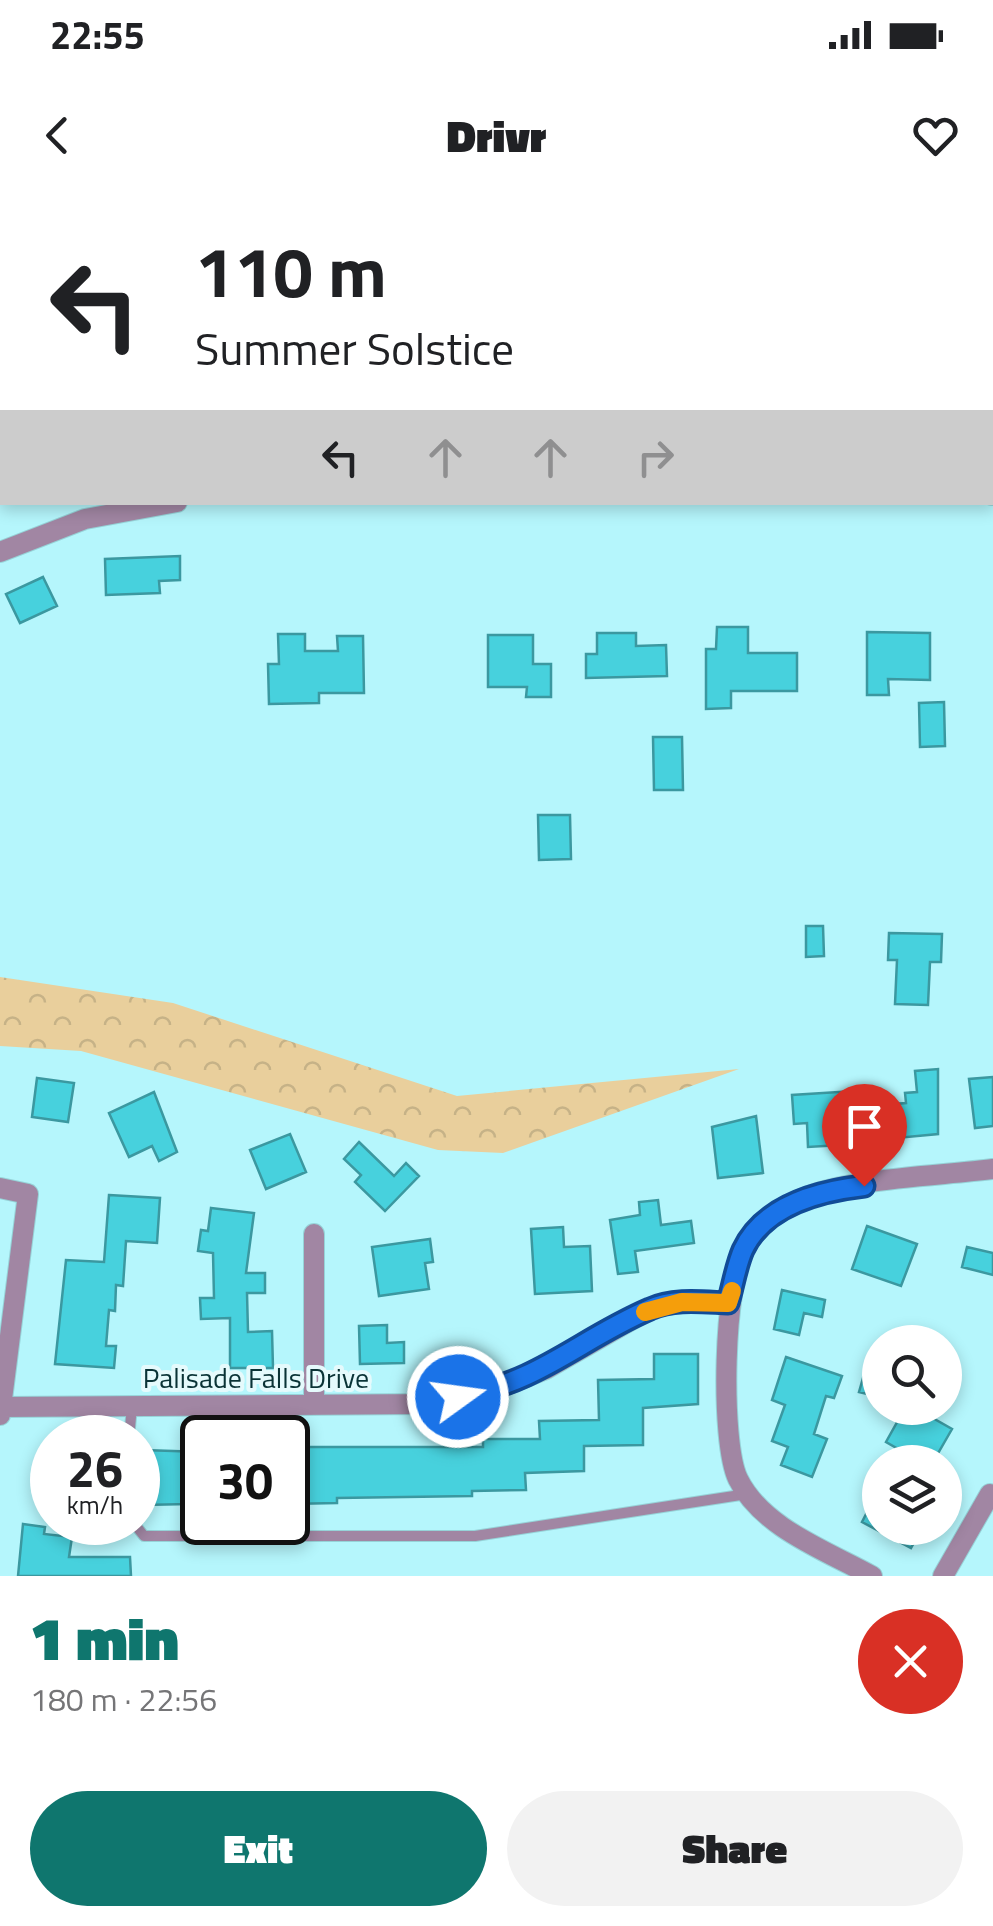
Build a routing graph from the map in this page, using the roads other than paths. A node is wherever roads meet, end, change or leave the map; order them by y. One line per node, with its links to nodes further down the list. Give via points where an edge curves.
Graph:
1 (160, 505): 2 (street, via 85,518)
2 (0, 552)
3 (993, 1169): 6 (street, via 798,1200 744,1248)
4 (0, 1188): 8 (street, via 28,1194)
5 (314, 1234): 7 (street)
6 (728, 1303): 7 (street, Palisade Falls Drive, via 652,1308 546,1369 493,1390 423,1404); 12 (street, via 729,1449)
7 (314, 1405): 9 (street, Palisade Falls Drive)
8 (1, 1406): 9 (street, Palisade Falls Drive); 11 (street)
9 (132, 1406): 10 (lane)
10 (131, 1415)
11 (0, 1416)
12 (749, 1494): 14 (lane, via 476,1536); 15 (street, via 775,1522)
13 (990, 1494): 16 (street)
14 (160, 1536)
15 (872, 1576)
16 (943, 1576)

